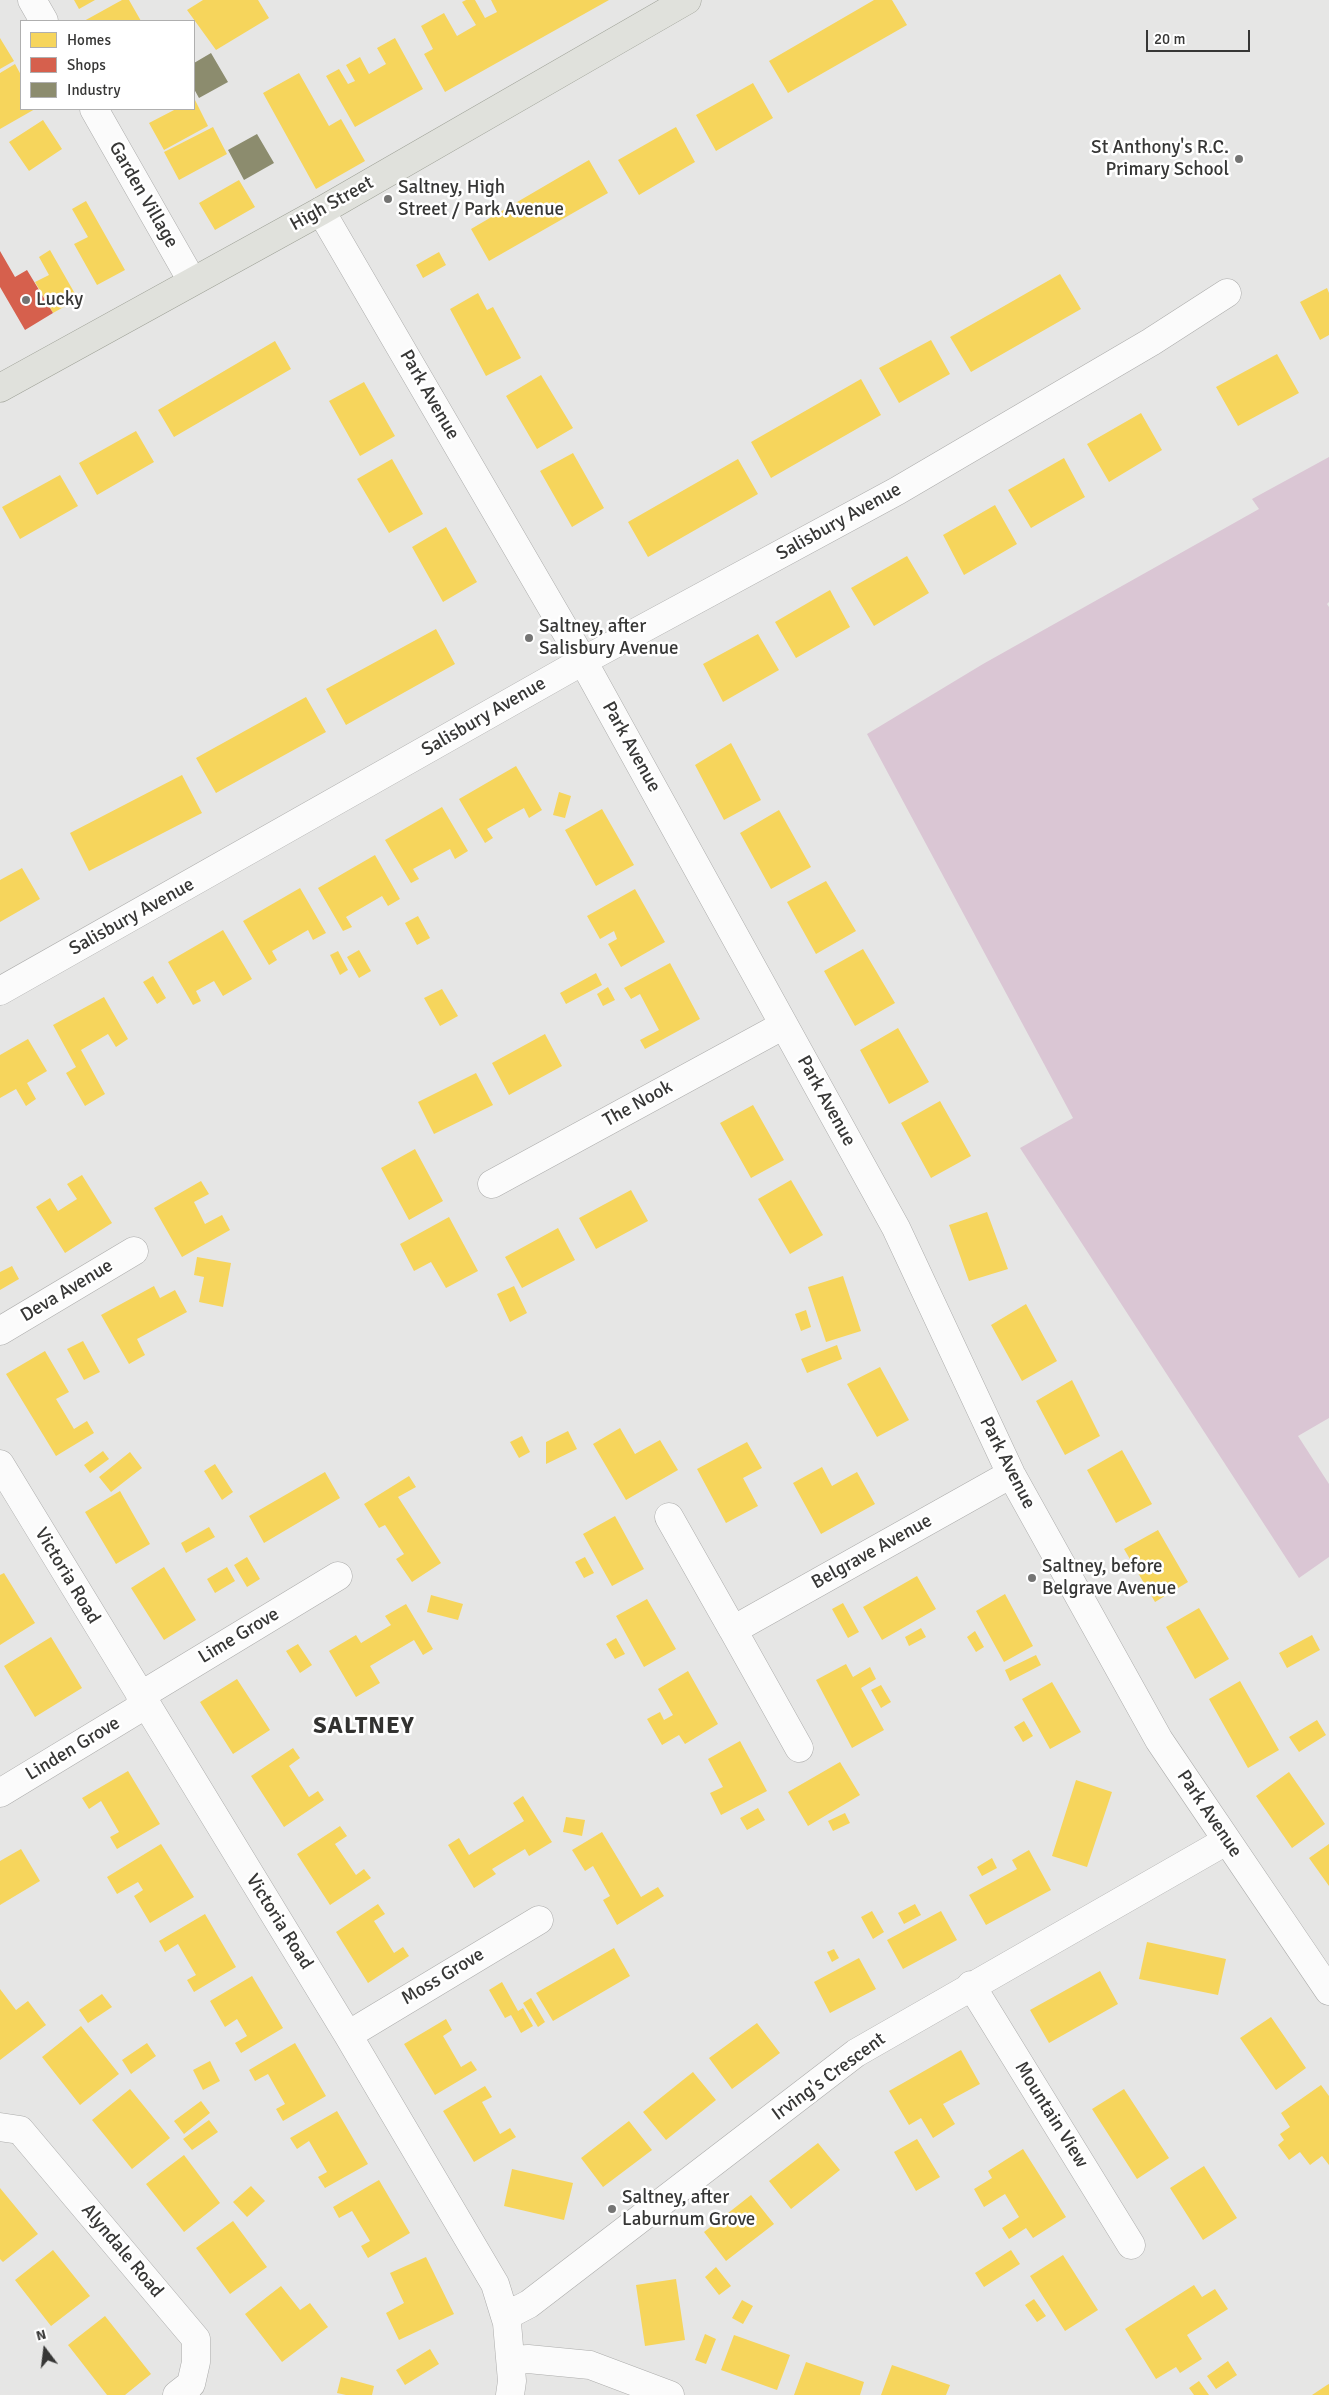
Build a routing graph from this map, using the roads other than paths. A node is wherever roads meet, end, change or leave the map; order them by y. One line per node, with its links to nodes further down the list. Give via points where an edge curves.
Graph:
1 (32, 0): 3 (street)
2 (687, 0): 5 (main road, High Street)
3 (43, 20)
4 (95, 110): 6 (street, Garden Village)
5 (321, 211): 6 (main road, High Street); 9 (street, Park Avenue)
6 (192, 281): 8 (main road, High Street)
7 (1227, 292): 9 (street, Salisbury Avenue, via 1151,342 897,491)
8 (0, 388)
9 (583, 661): 10 (street, Salisbury Avenue); 11 (street, Park Avenue)
10 (0, 991)
11 (784, 1025): 12 (street, The Nook); 16 (street, Park Avenue, via 896,1228)
12 (492, 1184)
13 (134, 1251): 14 (street, Deva Avenue)
14 (0, 1330)
15 (0, 1464): 20 (street, Victoria Road)
16 (1011, 1474): 19 (street, Belgrave Avenue); 23 (street, Park Avenue, via 1159,1740)
17 (669, 1517): 19 (street)
18 (338, 1576): 20 (street, Lime Grove)
19 (733, 1630): 21 (street)
20 (143, 1701): 22 (street, Linden Grove); 27 (street, Victoria Road)
21 (799, 1748)
22 (0, 1793)
23 (1226, 1841): 25 (street, Irving's Crescent); 26 (street, Park Avenue)
24 (539, 1920): 27 (street, Moss Grove)
25 (971, 1985): 29 (street, Mountain View); 30 (street, Irving's Crescent, via 856,2053 528,2304)
26 (1329, 1991)
27 (348, 2035): 30 (street, Victoria Road, via 495,2284)
28 (0, 2127): 32 (street, Alyndale Road, via 20,2130 196,2339 196,2362 191,2384)
29 (1131, 2246)
30 (506, 2316): 31 (street, Victoria Road)
31 (511, 2360): 33 (street, Victoria Road); 34 (street, via 590,2365)
32 (177, 2395)
33 (510, 2395)
34 (670, 2395)

